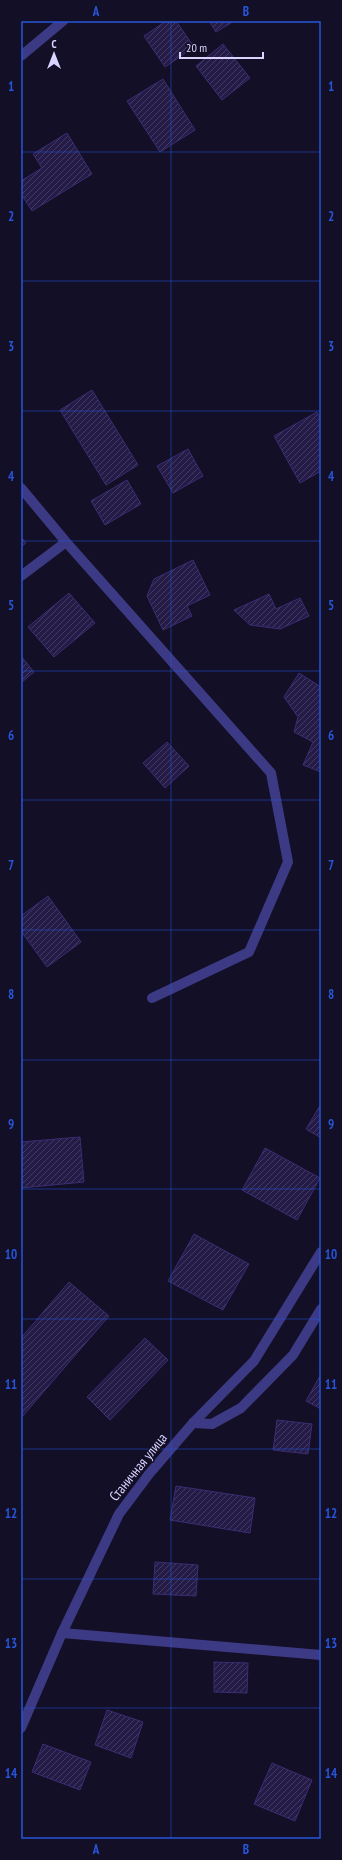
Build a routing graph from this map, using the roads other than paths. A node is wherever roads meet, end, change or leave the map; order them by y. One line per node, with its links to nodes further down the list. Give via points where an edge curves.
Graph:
1 (63, 21): 2 (street)
2 (21, 56)
3 (21, 488): 4 (street)
4 (66, 542): 5 (street); 6 (street, via 271,773 288,862 249,952)
5 (21, 576)
6 (152, 998)
7 (321, 1252): 9 (street, Станичная улица, via 254,1361)
8 (321, 1309): 9 (street, via 293,1356 241,1408 212,1424)
9 (193, 1424): 10 (street, Станичная улица, via 149,1474 119,1514)
10 (62, 1633): 11 (street); 12 (street, Станичная улица)
11 (321, 1655)
12 (21, 1728)

